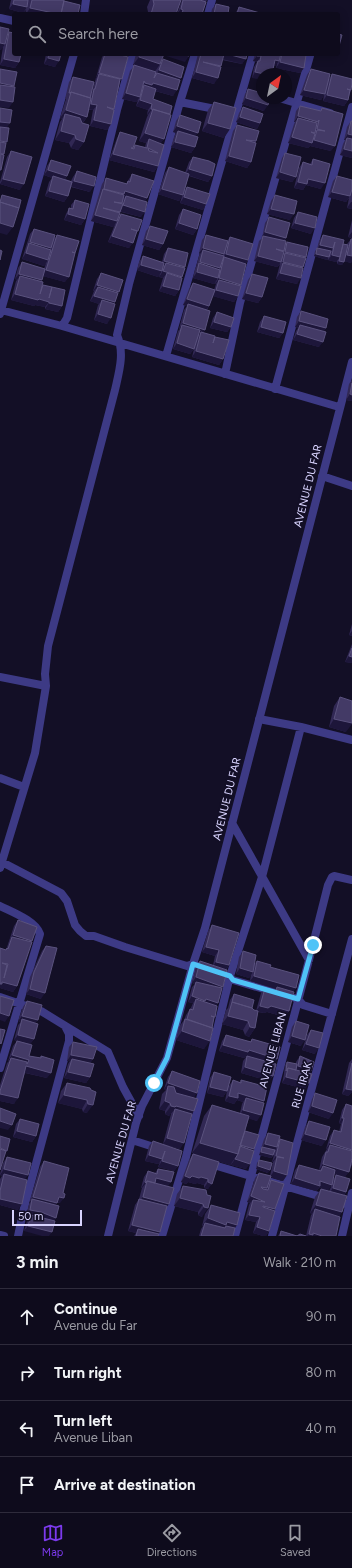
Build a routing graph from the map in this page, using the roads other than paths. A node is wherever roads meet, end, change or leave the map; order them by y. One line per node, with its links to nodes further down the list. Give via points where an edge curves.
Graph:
1 (86, 0): 3 (street)
2 (212, 0): 4 (street)
3 (84, 12)
4 (209, 12)
5 (0, 18): 6 (street)
6 (12, 21)
7 (73, 56): 18 (street)
8 (132, 56): 19 (street, via 67,318)
9 (194, 56): 12 (street)
10 (253, 56): 16 (street, via 247,89)
11 (310, 56): 14 (street)
12 (180, 102): 16 (street); 20 (street, via 129,284 117,335)
13 (292, 102): 14 (street)
14 (296, 103): 17 (street); 23 (street, via 240,303)
15 (352, 107): 17 (street)
16 (236, 114): 21 (street)
17 (348, 119): 24 (street)
18 (0, 312): 19 (street)
19 (62, 326): 20 (street)
20 (120, 342): 21 (street); 29 (street, via 121,358 115,390 48,646)
21 (166, 356): 23 (street)
22 (352, 362): 25 (street, AVENUE DU FAR)
23 (225, 374): 24 (street)
24 (275, 389): 25 (street)
25 (339, 408): 26 (street, AVENUE DU FAR)
26 (322, 476): 27 (street); 30 (street, AVENUE DU FAR)
27 (352, 486)
28 (0, 676): 29 (street)
29 (46, 686): 34 (street, via 35,753)
30 (259, 719): 31 (street); 35 (street, AVENUE DU FAR)
31 (301, 727): 32 (street); 37 (street)
32 (352, 740)
33 (0, 778): 34 (street)
34 (24, 787): 36 (street)
35 (232, 823): 37 (street); 42 (street, AVENUE DU FAR)
36 (1, 864): 42 (street, via 61,893 67,901 75,925 86,936 94,936 187,966)
37 (262, 877): 41 (street); 43 (street)
38 (352, 880): 41 (street, AVENUE LIBAN, via 332,877)
39 (0, 906): 46 (street, via 33,924 40,934)
40 (352, 939): 47 (street, RUE IRAK)
41 (309, 960): 45 (street, AVENUE LIBAN)
42 (197, 965): 50 (street, AVENUE DU FAR, via 167,1058)
43 (226, 975): 45 (street, via 233,980); 53 (street)
44 (0, 998): 46 (street)
45 (298, 999): 47 (street, via 303,1005); 54 (street, AVENUE LIBAN)
46 (20, 1003): 48 (street, via 41,1011); 49 (street)
47 (332, 1014): 55 (street, RUE IRAK)
48 (65, 1026): 50 (street, via 108,1052); 60 (street, via 69,1041)
49 (0, 1068)
50 (139, 1116): 51 (street, AVENUE DU FAR)
51 (132, 1140): 52 (street); 61 (street, AVENUE DU FAR)
52 (165, 1150)
53 (189, 1158): 54 (street); 62 (street)
54 (251, 1177): 55 (street); 63 (street, AVENUE LIBAN)
55 (285, 1187): 57 (street); 64 (street, RUE IRAK)
56 (352, 1193): 57 (street)
57 (350, 1206): 65 (street)
58 (0, 1235): 59 (street)
59 (4, 1236)
60 (18, 1236)
61 (108, 1236)
62 (162, 1236)
63 (235, 1236)
64 (272, 1236)
65 (342, 1236)

